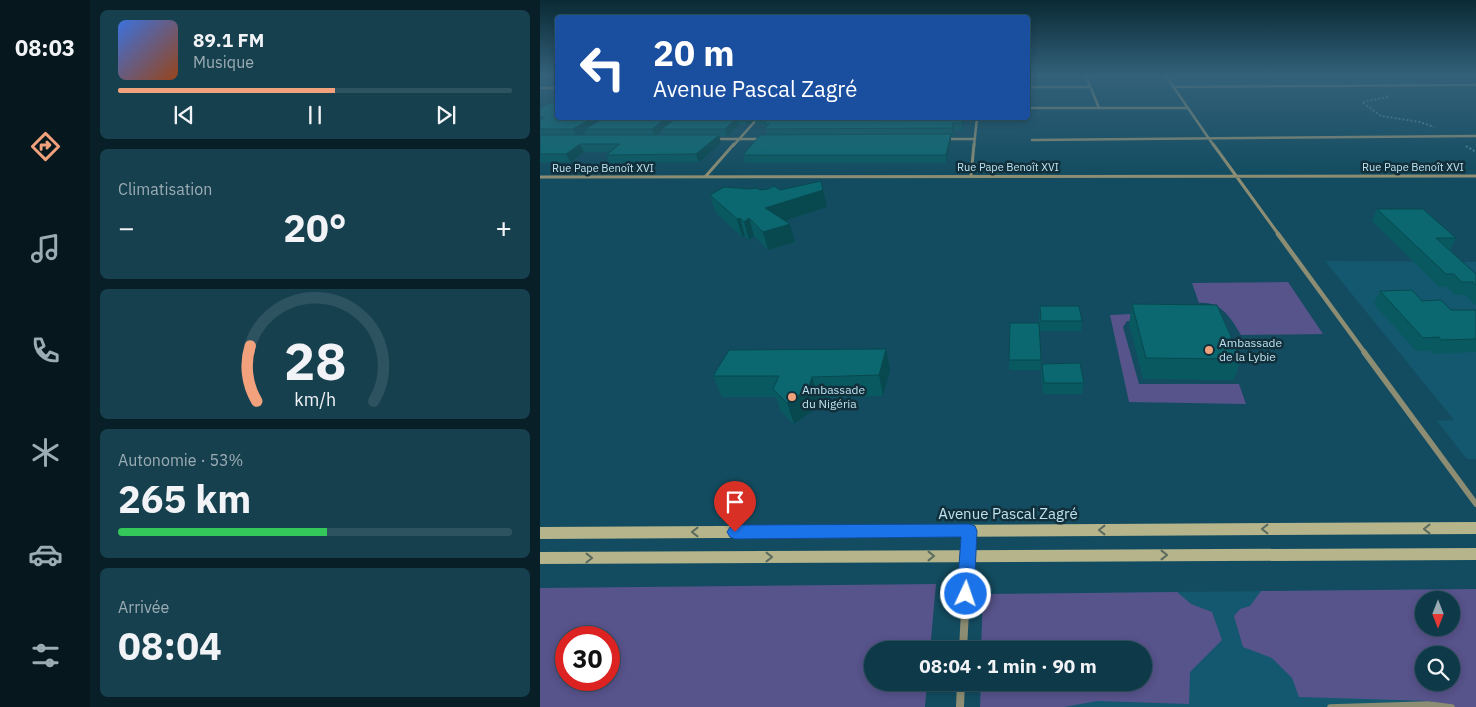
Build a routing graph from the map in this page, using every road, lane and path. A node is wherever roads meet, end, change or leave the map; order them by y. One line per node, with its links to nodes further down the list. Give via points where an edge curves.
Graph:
1 (1189, 109): 12 (street)
2 (1371, 109): 5 (path, via 1381,116 1430,124)
3 (756, 120): 8 (street)
4 (977, 120): 11 (street)
5 (1448, 136): 6 (street); 12 (street); 14 (path)
6 (1476, 136)
7 (711, 139): 8 (street)
8 (738, 139): 9 (street); 19 (street)
9 (768, 139)
10 (946, 139): 11 (street)
11 (975, 139): 15 (street)
12 (1210, 139): 13 (street); 16 (street)
13 (1032, 140)
14 (1476, 152)
15 (971, 176): 16 (street, Rue Pape Benoît XVI); 19 (street, Rue Pape Benoît XVI)
16 (1236, 176): 17 (street, Rue Pape Benoît XVI); 20 (street)
17 (1476, 176)
18 (540, 177): 19 (street, Rue Pape Benoît XVI)
19 (705, 177)
20 (1476, 504)
21 (1476, 528): 22 (main road, Avenue Pascal Zagré, one-way to 22)
22 (969, 531): 23 (main road, Avenue Pascal Zagré, one-way to 23); 25 (street)
23 (540, 533)
24 (1476, 554): 25 (main road, one-way to 24)
25 (968, 556): 26 (main road, one-way to 25); 27 (street)
26 (540, 558)
27 (963, 641)
28 (961, 691): 29 (street)
29 (960, 707)
30 (1330, 707): 31 (lane, via 1428,704)
31 (1452, 707)

